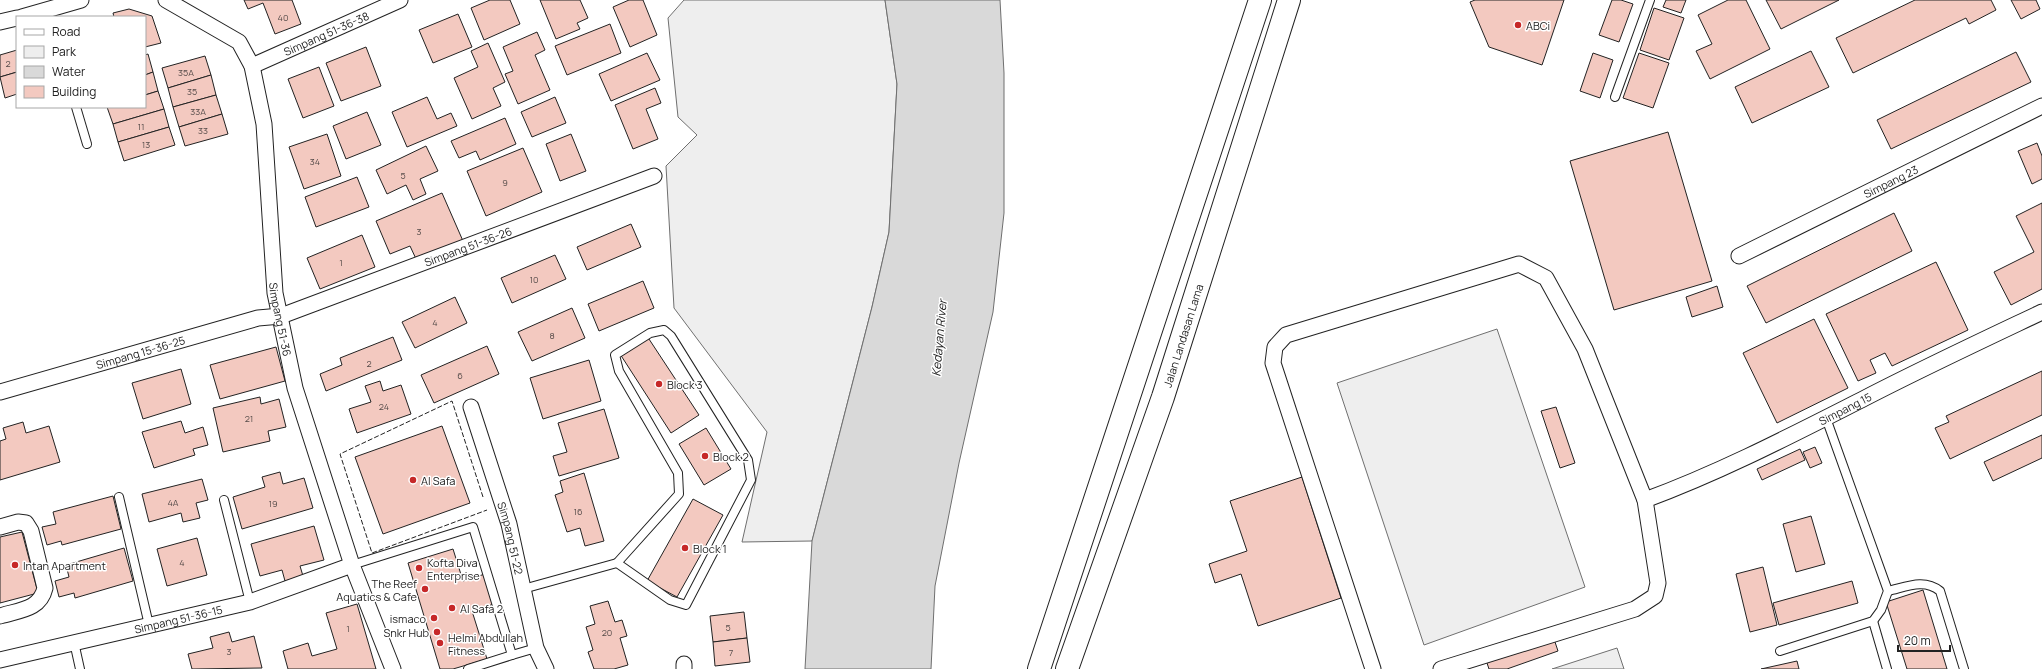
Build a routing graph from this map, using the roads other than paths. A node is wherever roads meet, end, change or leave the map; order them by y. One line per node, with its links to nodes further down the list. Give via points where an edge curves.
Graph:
1 (81, 0): 7 (street)
2 (166, 0): 11 (street, Simpang 51-36, via 239,42)
3 (400, 0): 11 (street, Simpang 51-36-38)
4 (1260, 0): 44 (main road)
5 (1289, 0): 45 (main road, Jalan Landasan Lama, via 1163,397)
6 (1650, 0): 12 (lane)
7 (49, 14): 8 (street)
8 (31, 16)
9 (16, 18): 10 (street)
10 (0, 22)
11 (252, 66): 19 (street, Simpang 51-36, via 264,124 275,293)
12 (1615, 97)
13 (2042, 106): 17 (street, Simpang 23)
14 (76, 108): 15 (lane)
15 (87, 144)
16 (654, 176): 19 (street, Simpang 51-36-26)
17 (1739, 256)
18 (2042, 312): 22 (street, Simpang 15)
19 (281, 316): 20 (street, Simpang 15-36-25, via 258,318); 28 (street, Simpang 51-36, via 295,388)
20 (0, 392)
21 (471, 407): 29 (street, Simpang 51-22, via 509,524)
22 (1826, 418): 25 (street, Simpang 15, via 1743,460); 30 (lane)
23 (120, 497): 34 (lane)
24 (224, 500): 31 (lane)
25 (1645, 500): 46 (street, via 1585,349 1546,278 1519,264 1286,335 1275,347 1273,363); 47 (street, via 1658,582 1655,596 1635,609)
26 (0, 527): 32 (street, via 18,522 26,523 31,531 46,588 43,598 34,606)
27 (617, 563): 27 (lane, via 679,494 678,473 619,371 615,355 650,333 664,330 671,336 748,460 751,480 686,604 670,600); 29 (lane)
28 (352, 565): 31 (street, Simpang 51-36-15); 38 (lane, via 473,527); 41 (street, Simpang 51-36)
29 (523, 590): 36 (street, Simpang 51-22)
30 (1888, 591): 33 (lane, via 1881,610); 49 (lane, via 1923,583 1940,591)
31 (250, 602): 34 (street, Simpang 51-36-15)
32 (0, 616)
33 (1873, 621): 37 (lane); 48 (lane)
34 (150, 625): 35 (street, Simpang 51-36-15)
35 (74, 642): 39 (street, Simpang 51-36-15); 40 (lane)
36 (536, 648): 38 (lane); 43 (street, Simpang 51-22)
37 (1780, 652)
38 (512, 655): 42 (lane)
39 (0, 660)
40 (80, 669)
41 (393, 669)
42 (468, 669)
43 (546, 669)
44 (1039, 669)
45 (1067, 669)
46 (1373, 669)
47 (1441, 669)
48 (1887, 669)
49 (1964, 669)

